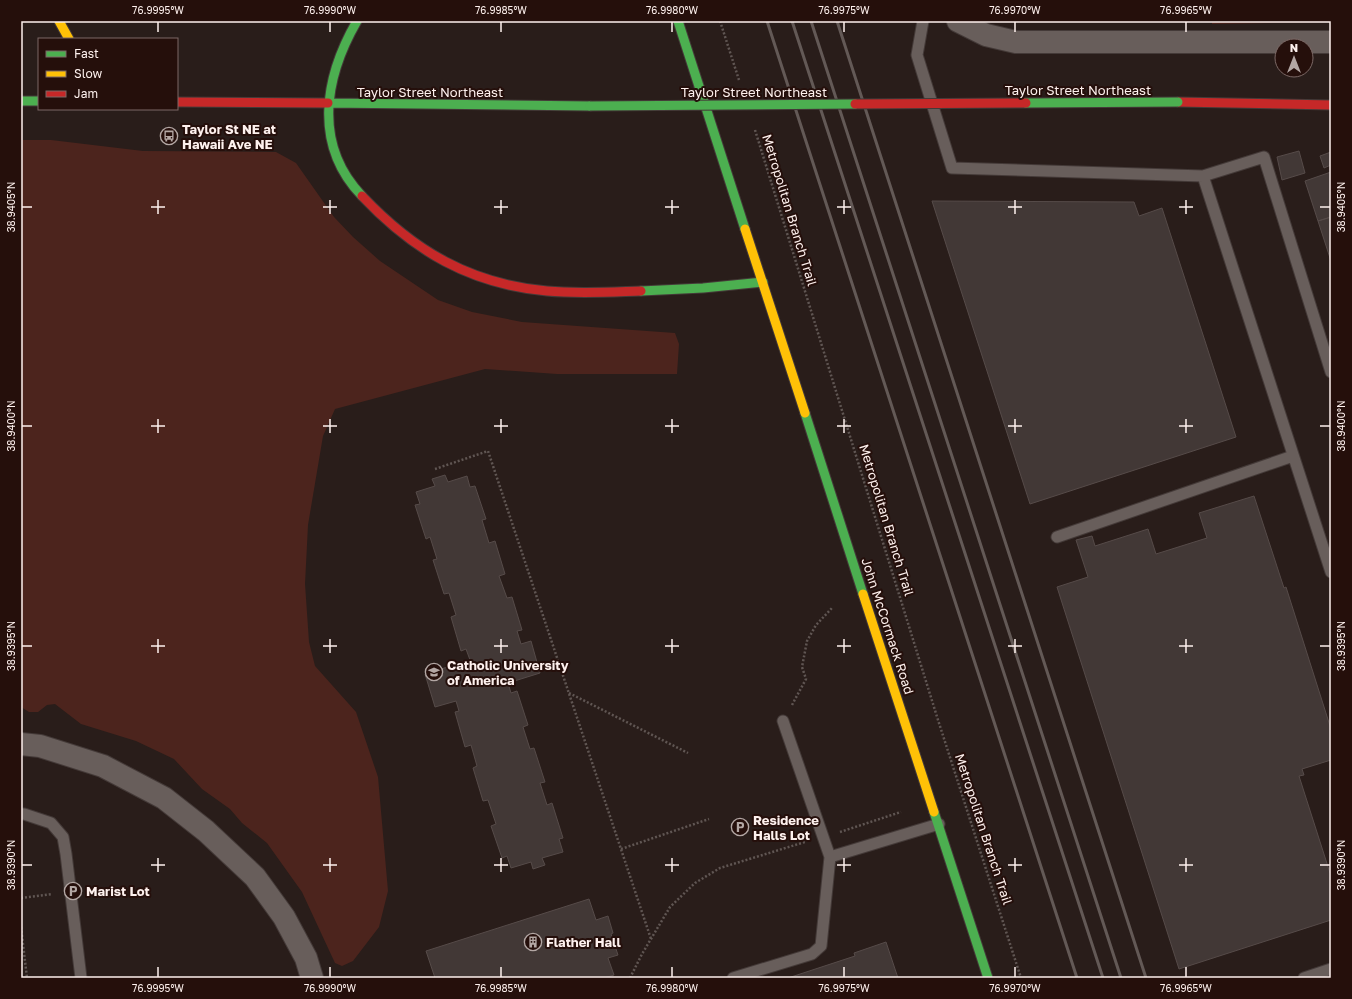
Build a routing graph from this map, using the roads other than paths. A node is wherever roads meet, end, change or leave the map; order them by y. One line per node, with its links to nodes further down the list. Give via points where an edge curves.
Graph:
1 (59, 21): 6 (main road)
2 (357, 21): 11 (main road, via 338,60)
3 (678, 21): 14 (main road, John McCormack Road)
4 (923, 21): 13 (lane, via 917,55 952,168)
5 (958, 21): 7 (street, via 986,35 1016,42)
6 (68, 38)
7 (1331, 42)
8 (21, 101): 9 (main road)
9 (38, 101)
10 (178, 102): 11 (main road, Taylor Street Northeast)
11 (329, 104): 12 (main road, Taylor Street Northeast, bridge, via 590,106 1178,102); 14 (main road, via 333,147 340,167 351,185 376,212 404,236 445,264 468,274 504,285 567,292 664,291)
12 (1331, 105)
13 (1203, 176): 15 (lane, via 1264,158); 16 (lane)
14 (763, 282): 22 (main road, John McCormack Road)
15 (1331, 372)
16 (1293, 456): 17 (lane); 18 (lane)
17 (1057, 537)
18 (1331, 572)
19 (783, 721): 23 (lane)
20 (21, 744): 26 (street, via 40,746 103,766 164,798 206,831 255,877 284,917 306,958)
21 (21, 814): 25 (lane, via 51,822 63,837)
22 (938, 824): 23 (lane); 28 (main road, John McCormack Road)
23 (830, 857): 27 (lane, via 821,946 812,954)
24 (1331, 969): 29 (lane)
25 (81, 978)
26 (312, 978)
27 (733, 978)
28 (988, 978)
29 (1304, 978)

